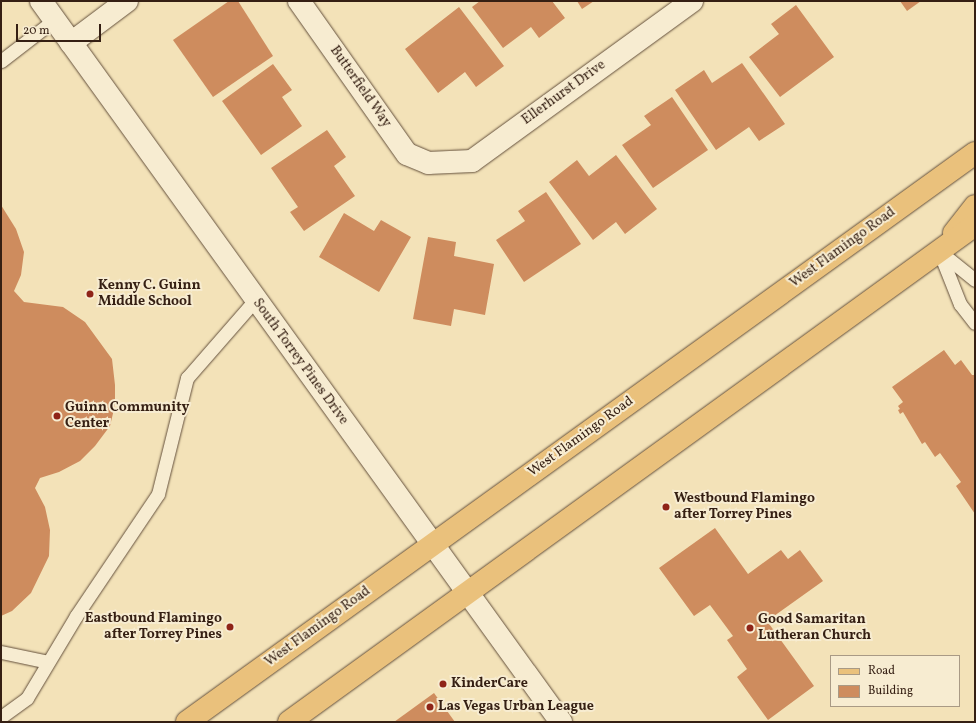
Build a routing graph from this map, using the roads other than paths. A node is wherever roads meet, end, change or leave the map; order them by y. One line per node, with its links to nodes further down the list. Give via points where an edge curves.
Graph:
1 (41, 1): 5 (main road, South Torrey Pines Drive)
2 (127, 1): 6 (main road)
3 (298, 1): 9 (main road, Butterfield Way, via 407,154)
4 (692, 1): 9 (main road, Ellerhurst Drive, via 472,160)
5 (54, 20): 6 (main road, South Torrey Pines Drive); 7 (lane)
6 (71, 43): 14 (main road, South Torrey Pines Drive)
7 (1, 61)
8 (975, 153): 16 (main road, West Flamingo Road)
9 (428, 163)
10 (975, 206): 12 (main road)
11 (975, 224): 12 (main road)
12 (939, 251): 13 (lane); 15 (lane, via 960,304); 17 (main road)
13 (975, 280)
14 (255, 300): 16 (main road, South Torrey Pines Drive); 19 (lane, via 187,378 158,494)
15 (975, 323)
16 (433, 544): 17 (main road, South Torrey Pines Drive); 21 (main road, West Flamingo Road)
17 (468, 593): 22 (main road); 23 (main road, South Torrey Pines Drive)
18 (1, 652): 19 (lane)
19 (48, 662): 20 (lane, via 27,698)
20 (1, 717)
21 (187, 722)
22 (290, 722)
23 (561, 722)

